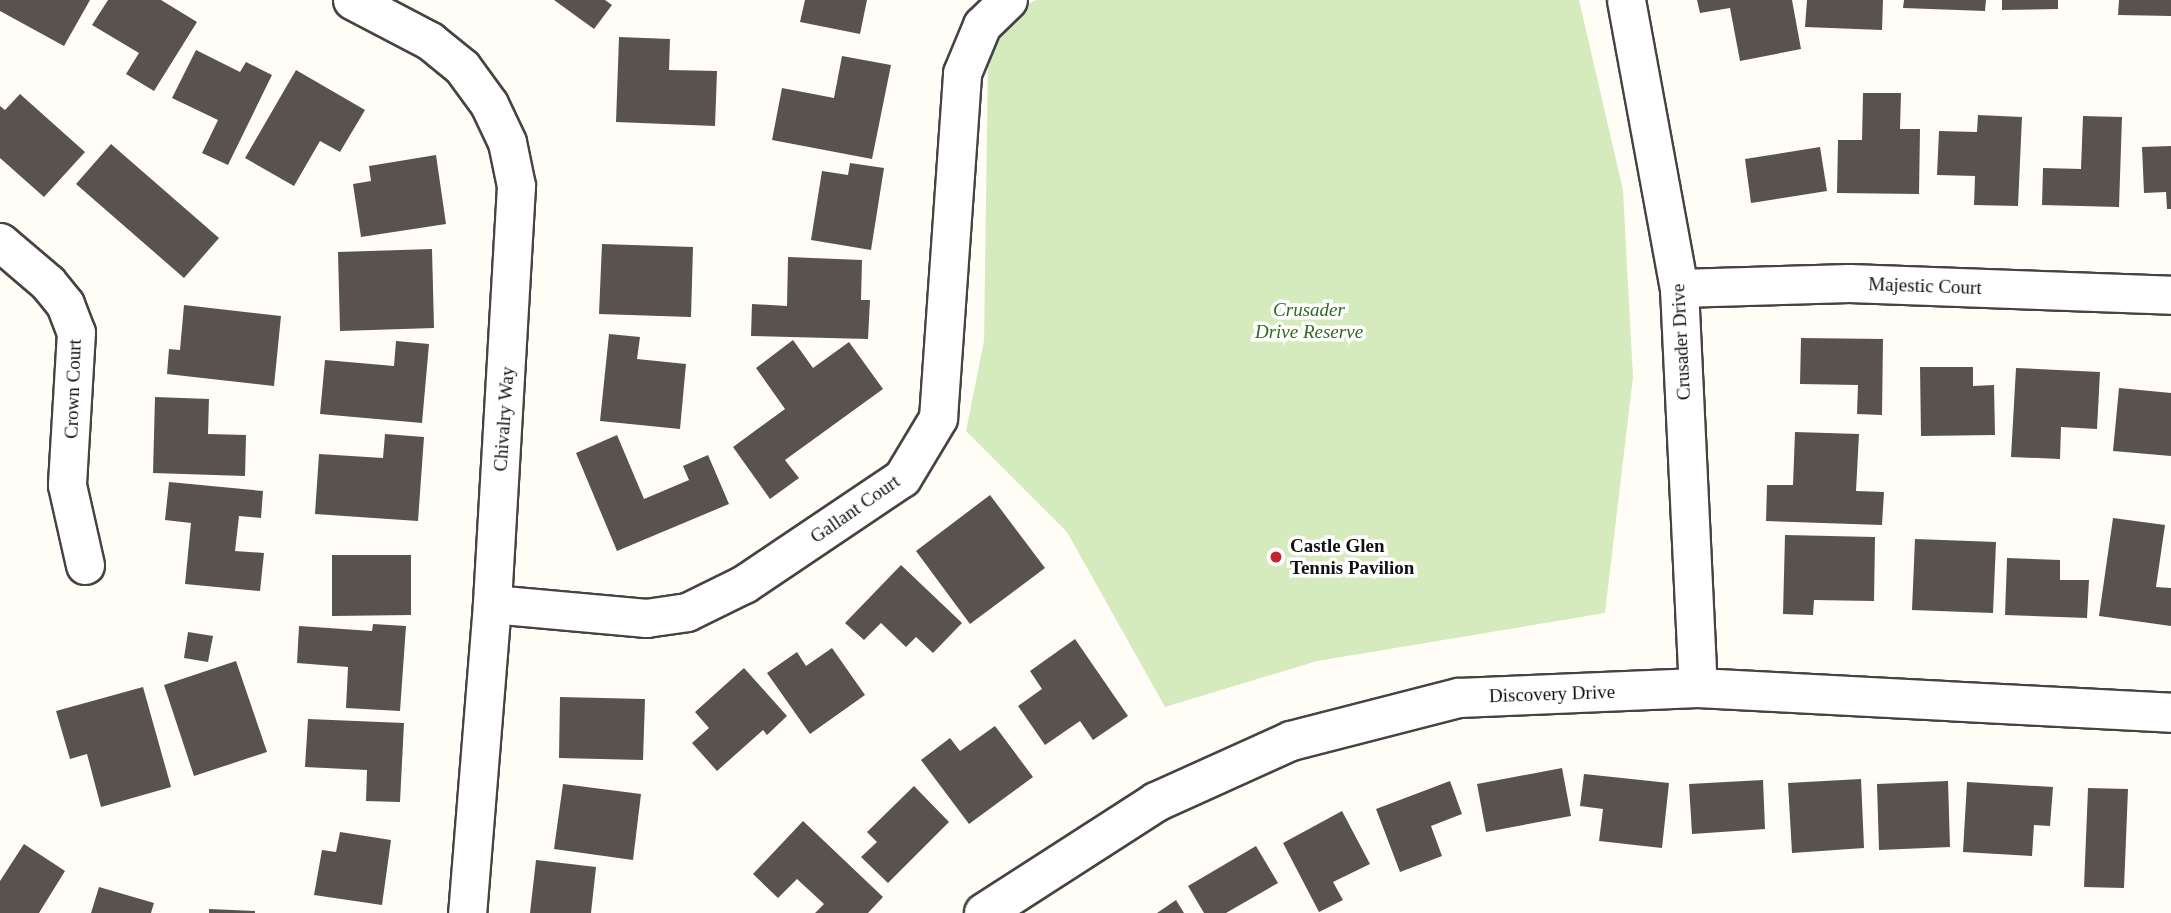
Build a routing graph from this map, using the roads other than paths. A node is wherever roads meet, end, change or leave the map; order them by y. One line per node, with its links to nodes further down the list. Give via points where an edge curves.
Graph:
1 (352, 0): 8 (street, Chivalry Way, via 430,41 462,67 489,104 507,142 516,186)
2 (1008, 0): 8 (street, Gallant Court, via 982,25 962,73 938,418 902,478 744,584 687,612 634,618)
3 (1626, 0): 5 (street, Crusader Drive)
4 (0, 242): 7 (street, Crown Court, via 48,283 65,304 76,332 67,485)
5 (1679, 288): 6 (street, Majestic Court, via 1849,283); 9 (street, Crusader Drive)
6 (2171, 295)
7 (86, 565)
8 (492, 604): 11 (street, Chivalry Way)
9 (1698, 688): 10 (street, Discovery Drive); 12 (street, Discovery Drive, via 1459,698 1291,741 1156,802)
10 (2171, 713)
11 (467, 913)
12 (985, 913)

